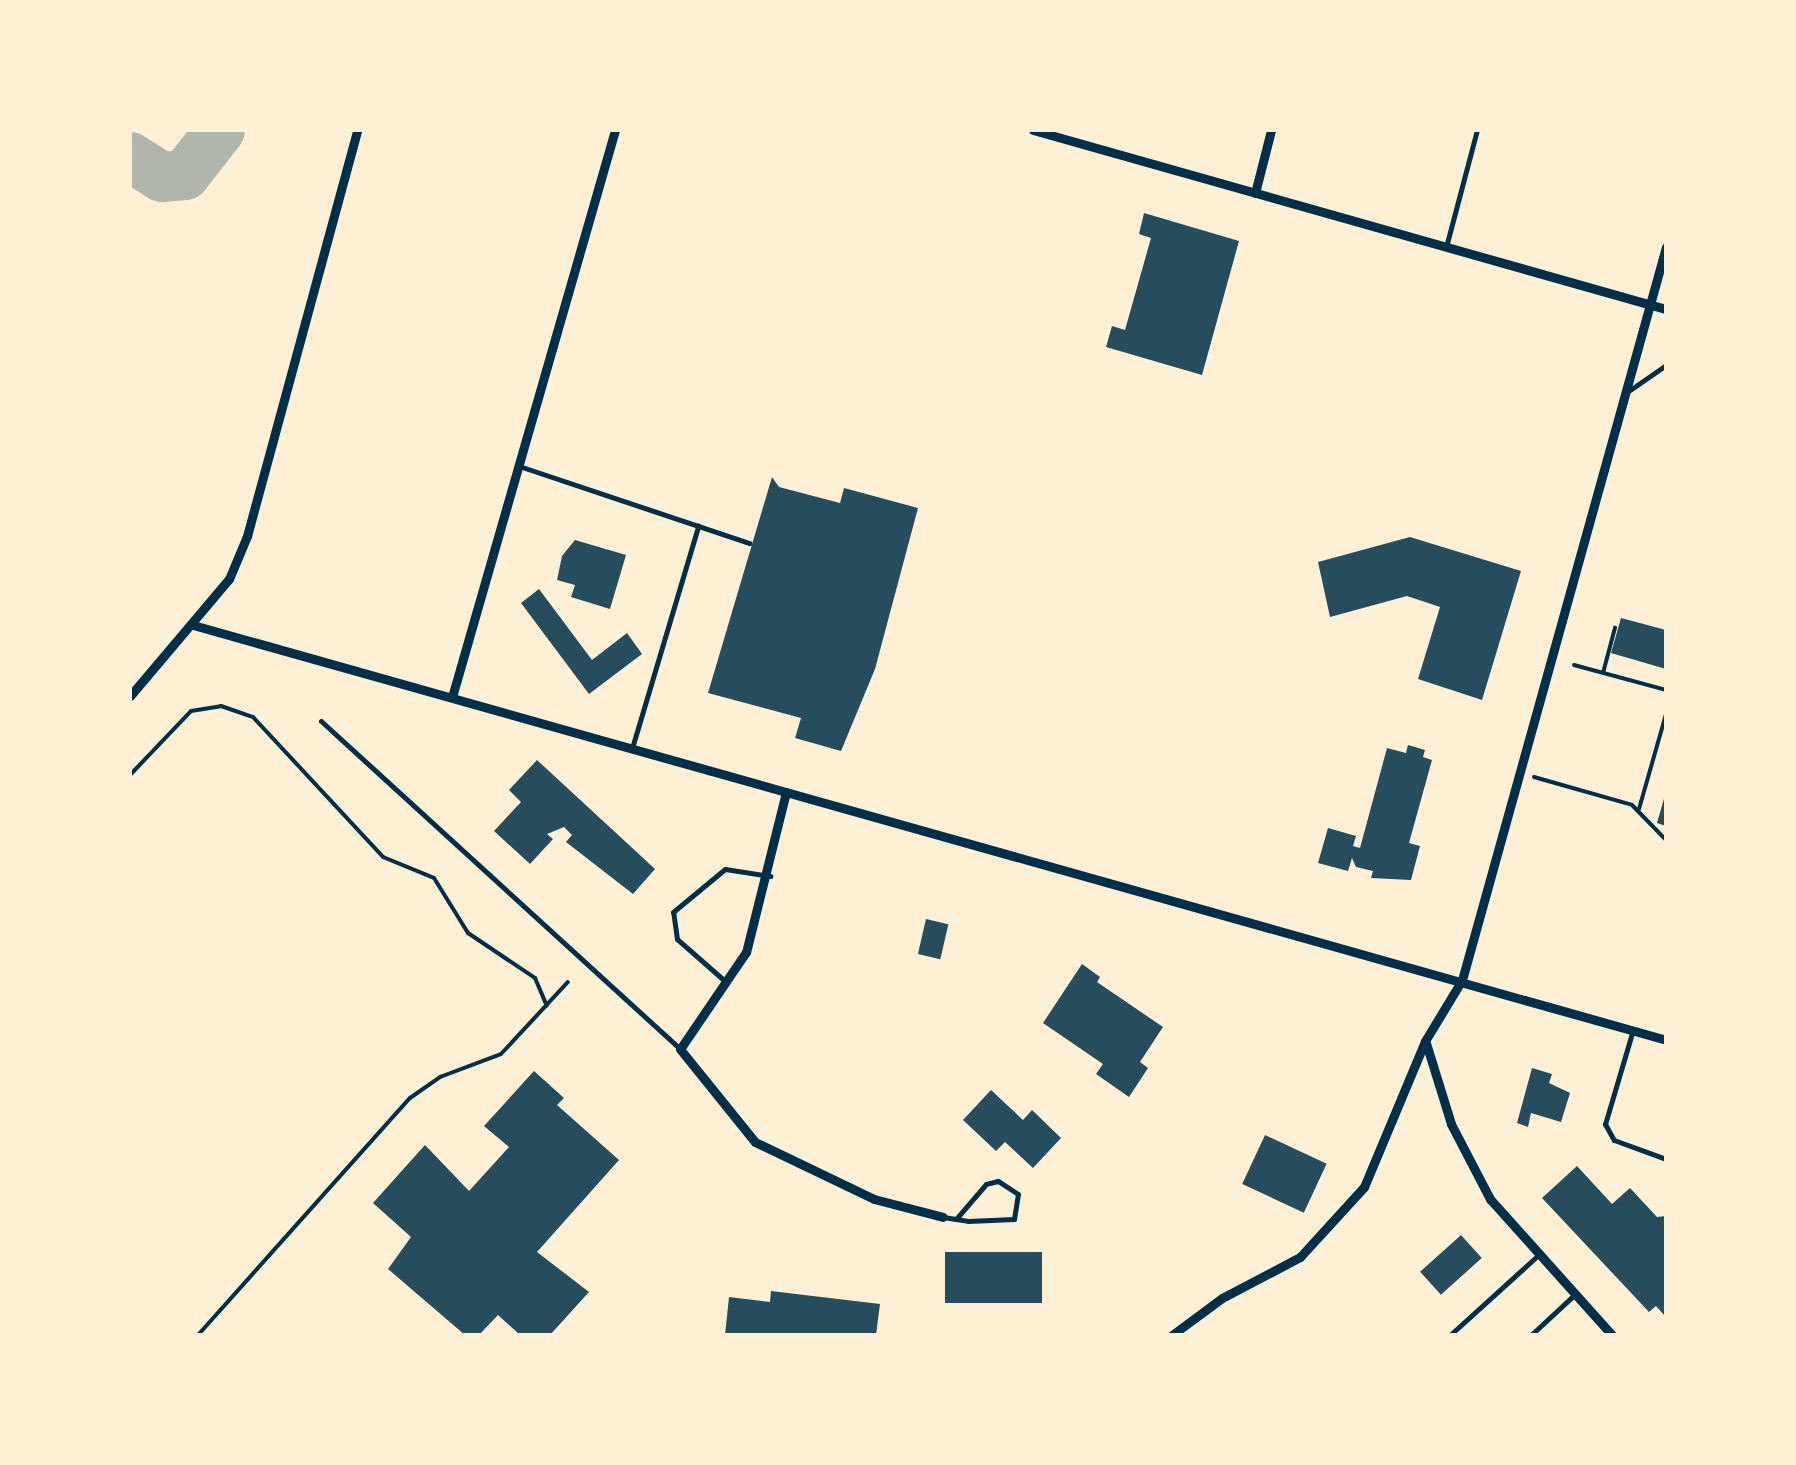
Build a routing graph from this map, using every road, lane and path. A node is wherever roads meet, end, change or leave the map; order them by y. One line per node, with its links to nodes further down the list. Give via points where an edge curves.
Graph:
1 (357, 130): 16 (street, via 247,536 229,579)
2 (614, 130): 13 (street)
3 (1033, 130): 6 (street)
4 (1272, 130): 6 (street)
5 (1477, 130): 7 (lane)
6 (1256, 193): 7 (street)
7 (1446, 247): 9 (street)
8 (1666, 248): 9 (street)
9 (1650, 304): 10 (street); 12 (street)
10 (1666, 310)
11 (1666, 365): 12 (lane)
12 (1625, 394): 26 (street)
13 (519, 466): 14 (lane); 22 (street)
14 (698, 526): 15 (lane); 25 (lane)
15 (749, 544)
16 (193, 626): 21 (street); 22 (street)
17 (1616, 628): 19 (path)
18 (1574, 665): 19 (path)
19 (1602, 673): 20 (path)
20 (1666, 690)
21 (130, 696)
22 (452, 697): 25 (street)
23 (1666, 714): 29 (path)
24 (321, 720): 39 (lane)
25 (632, 748): 28 (street)
26 (1520, 772): 29 (path); 32 (street)
27 (130, 774): 35 (path, via 190,712 221,706 252,716 383,857 434,878 468,934 535,978)
28 (786, 792): 31 (street); 32 (street)
29 (1638, 809): 30 (path)
30 (1666, 840)
31 (770, 876): 34 (street); 34 (lane, via 724,869 673,912 677,939)
32 (1462, 980): 36 (street); 38 (street)
33 (568, 982): 35 (path)
34 (729, 984): 39 (street)
35 (547, 1006): 45 (path, via 501,1054 440,1076 410,1098)
36 (1633, 1030): 37 (street); 40 (lane, via 1605,1124 1614,1140)
37 (1666, 1040)
38 (1425, 1041): 43 (street, via 1451,1124 1490,1198); 46 (street, via 1364,1187 1300,1257 1222,1298)
39 (680, 1048): 41 (street, via 733,1120 768,1150 874,1199)
40 (1666, 1159)
41 (943, 1217): 42 (lane)
42 (956, 1219): 42 (lane, via 1014,1219 1018,1194 998,1181 986,1184)
43 (1537, 1256): 44 (street); 47 (lane)
44 (1574, 1296): 48 (lane); 49 (street)
45 (198, 1335)
46 (1172, 1335)
47 (1450, 1335)
48 (1531, 1335)
49 (1612, 1335)

